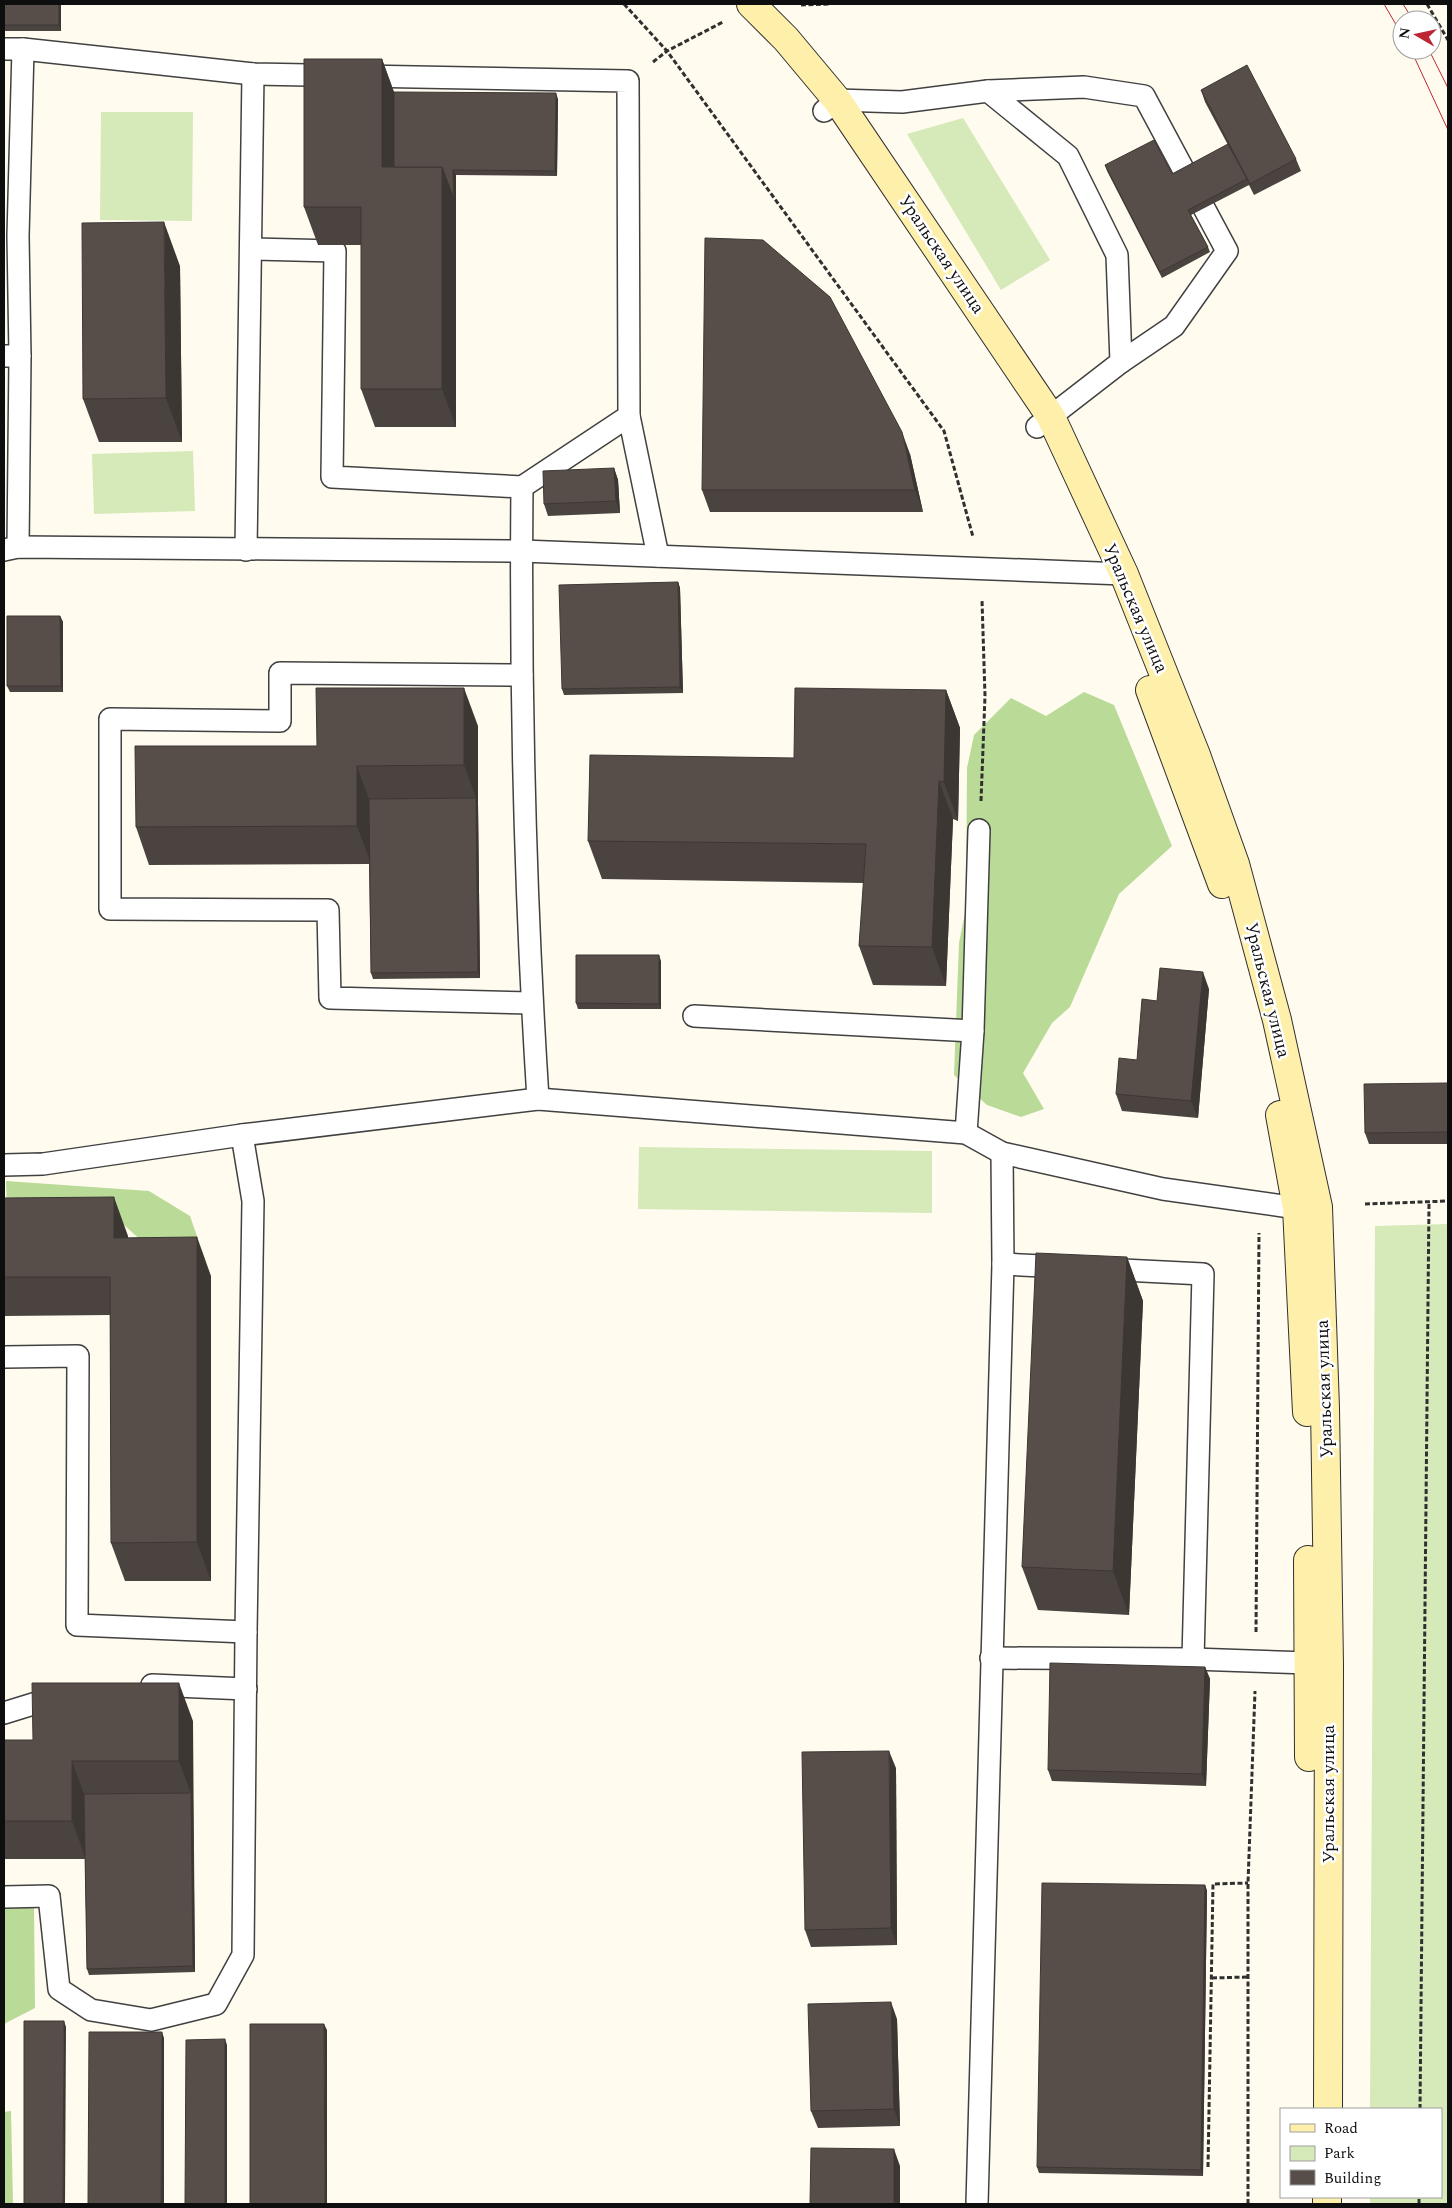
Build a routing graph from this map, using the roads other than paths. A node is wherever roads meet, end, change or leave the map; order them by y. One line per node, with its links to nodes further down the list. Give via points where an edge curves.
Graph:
1 (732, 4): 6 (main road, Уральская улица)
2 (751, 4): 6 (main road, Уральская улица, via 786,39)
3 (13, 49): 4 (lane); 7 (lane)
4 (253, 74): 8 (lane); 11 (lane, via 628,80)
5 (988, 91): 6 (lane, via 902,102); 10 (lane, via 1068,156 1117,255); 10 (lane, via 1084,87 1144,96 1227,251 1174,326)
6 (831, 105): 12 (main road, Уральская улица)
7 (11, 236): 9 (lane)
8 (251, 249): 13 (lane, via 335,251 332,477); 15 (lane)
9 (12, 356): 14 (lane)
10 (1121, 362): 12 (lane)
11 (629, 416): 13 (lane); 17 (lane)
12 (1044, 422): 18 (main road, Уральская улица)
13 (522, 487): 16 (lane)
14 (11, 549): 15 (lane)
15 (246, 550): 16 (lane)
16 (522, 551): 17 (lane); 19 (lane)
17 (658, 556): 18 (lane)
18 (1115, 573): 29 (main road, Уральская улица, via 1196,755 1234,864 1277,1020)
19 (522, 676): 21 (lane); 21 (lane, via 280,673 280,722 110,719 110,909 328,910 330,998)
20 (979, 830): 23 (lane)
21 (532, 1003): 24 (lane)
22 (694, 1016): 23 (lane)
23 (973, 1031): 25 (lane)
24 (538, 1099): 25 (lane); 26 (lane)
25 (966, 1133): 27 (lane)
26 (242, 1135): 28 (lane, via 43,1164); 32 (lane, via 253,1201)
27 (1002, 1153): 29 (lane, via 1163,1189); 30 (lane)
28 (4, 1165)
29 (1307, 1207): 35 (main road, Уральская улица); 42 (main road, Уральская улица, via 1325,1408)
30 (1003, 1264): 33 (lane); 34 (lane, via 1203,1274)
31 (4, 1357): 32 (lane, via 78,1356 77,1625)
32 (246, 1632): 37 (lane)
33 (991, 1658): 34 (lane); 43 (lane)
34 (1193, 1660): 35 (lane)
35 (1309, 1663): 41 (main road, Уральская улица)
36 (130, 1685): 37 (lane)
37 (246, 1689): 40 (lane, via 243,1955 216,2004 151,2020 91,2010 59,1989 49,1896)
38 (74, 1692): 39 (lane)
39 (4, 1713)
40 (4, 1897)
41 (1311, 2108)
42 (1328, 2108)
43 (977, 2204)

